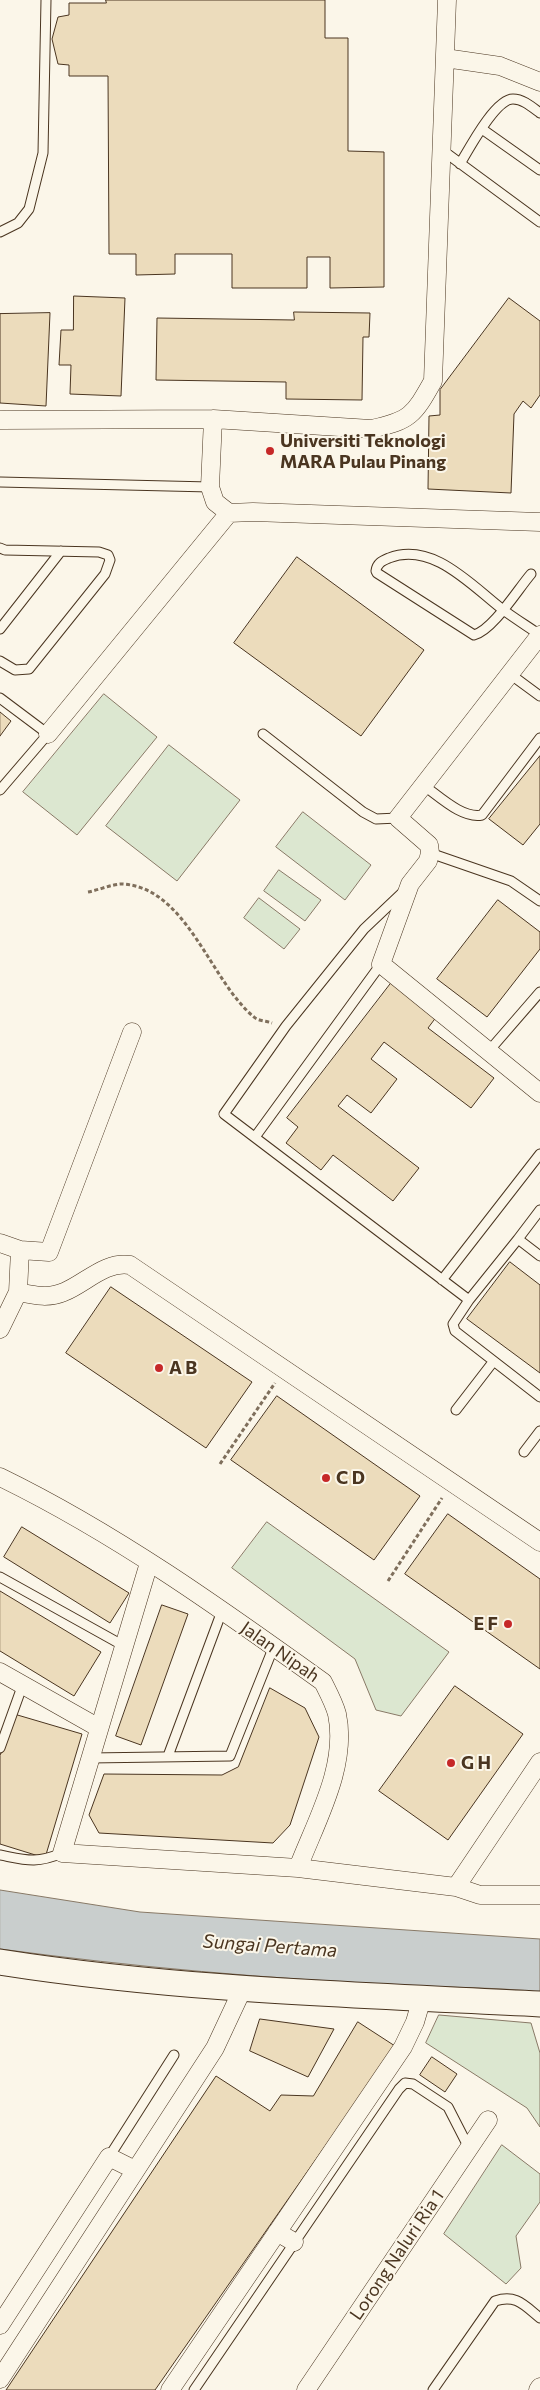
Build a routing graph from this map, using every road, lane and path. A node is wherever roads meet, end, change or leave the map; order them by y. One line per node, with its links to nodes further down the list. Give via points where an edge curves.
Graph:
1 (46, 0): 11 (lane, via 43,153 30,208 18,223)
2 (447, 0): 3 (street)
3 (445, 58): 4 (street, via 500,66); 7 (street)
4 (540, 82)
5 (540, 112): 6 (lane, via 528,103 506,100)
6 (482, 129): 8 (lane); 9 (lane)
7 (441, 150): 8 (lane); 12 (street, via 433,381 417,410 397,424 371,429)
8 (460, 164): 10 (lane)
9 (540, 170)
10 (540, 222)
11 (0, 232)
12 (213, 419): 13 (street); 15 (street)
13 (0, 420)
14 (0, 482): 15 (lane)
15 (210, 487): 16 (street, via 215,502)
16 (229, 513): 17 (street); 28 (street)
17 (540, 522)
18 (2, 551): 19 (lane)
19 (61, 551): 22 (lane); 24 (lane, via 99,552 110,560 105,574 29,669 14,670)
20 (531, 574): 21 (lane)
21 (503, 609): 21 (lane, via 455,570 436,561 413,554 393,557 377,567 377,574 474,635 481,633); 23 (lane)
22 (0, 629)
23 (540, 635): 25 (street)
24 (0, 661)
25 (510, 674): 26 (lane); 31 (street)
26 (540, 696)
27 (0, 698): 28 (lane)
28 (48, 734): 32 (lane)
29 (263, 734): 33 (lane, via 363,812 376,819)
30 (540, 738): 31 (lane, via 482,815 463,812)
31 (424, 785): 33 (street)
32 (0, 790)
33 (398, 818): 34 (street, via 429,845)
34 (430, 853): 35 (street, via 428,861); 37 (lane, via 511,881)
35 (410, 884): 38 (street); 40 (lane, via 364,929)
36 (88, 892): 40 (path, via 122,884 149,891 176,912 229,989 255,1018)
37 (540, 901)
38 (381, 964): 42 (street); 44 (lane)
39 (540, 992): 42 (lane)
40 (286, 1026): 44 (lane, via 224,1114)
41 (132, 1032): 49 (street, via 49,1252)
42 (488, 1052): 43 (street)
43 (540, 1092)
44 (255, 1137): 51 (lane)
45 (540, 1154): 51 (lane)
46 (540, 1210): 47 (lane)
47 (518, 1239): 50 (lane); 53 (lane)
48 (0, 1243): 49 (street)
49 (20, 1250): 52 (street)
50 (540, 1256)
51 (442, 1280): 53 (lane)
52 (18, 1292): 54 (street); 56 (street, via 41,1297 62,1293 118,1263 130,1265)
53 (469, 1300): 55 (lane, via 452,1328)
54 (0, 1329)
55 (493, 1362): 57 (lane); 58 (lane)
56 (285, 1368): 61 (path); 63 (street)
57 (540, 1396)
58 (456, 1410)
59 (540, 1431): 60 (lane)
60 (524, 1452)
61 (220, 1464)
62 (0, 1477): 65 (street, Jalan Nipah, via 48,1500)
63 (452, 1483): 64 (street); 67 (path)
64 (540, 1542)
65 (149, 1563): 68 (street, Jalan Nipah); 69 (street)
66 (0, 1577): 69 (lane)
67 (388, 1581)
68 (222, 1611): 70 (street, Jalan Nipah); 75 (lane)
69 (124, 1646): 73 (street)
70 (274, 1646): 75 (lane, via 230,1756); 80 (street, Jalan Nipah, via 324,1682 337,1714 339,1749 331,1784)
71 (0, 1672): 72 (street)
72 (23, 1684): 73 (street); 74 (lane)
73 (99, 1728): 76 (street)
74 (0, 1748)
75 (168, 1756): 76 (lane)
76 (90, 1758): 78 (street)
77 (540, 1762): 81 (street)
78 (62, 1853): 79 (lane, via 46,1860 32,1861); 80 (street)
79 (0, 1855)
80 (298, 1868): 81 (street)
81 (456, 1887): 82 (street, via 480,1895)
82 (540, 1895)
83 (0, 1962): 84 (street, via 99,1976)
84 (243, 1988): 85 (street); 91 (street, via 215,2048)
85 (422, 1998): 86 (street); 92 (street, via 403,2047)
86 (540, 2004)
87 (174, 2055): 90 (lane)
88 (488, 2120): 89 (street, Lorong Naluri Ria 1)
89 (469, 2148): 93 (lane, via 448,2107 413,2084 405,2083 366,2134); 100 (street, Lorong Naluri Ria 1)
90 (109, 2157): 91 (street); 95 (street)
91 (134, 2170): 96 (street)
92 (278, 2232): 93 (street); 98 (street)
93 (294, 2242): 99 (lane)
94 (540, 2318): 101 (lane, via 519,2301 507,2297 495,2301)
95 (0, 2325)
96 (0, 2379)
97 (540, 2387): 102 (street)
98 (170, 2390)
99 (194, 2390)
100 (306, 2390)
101 (433, 2390)
102 (538, 2390)

